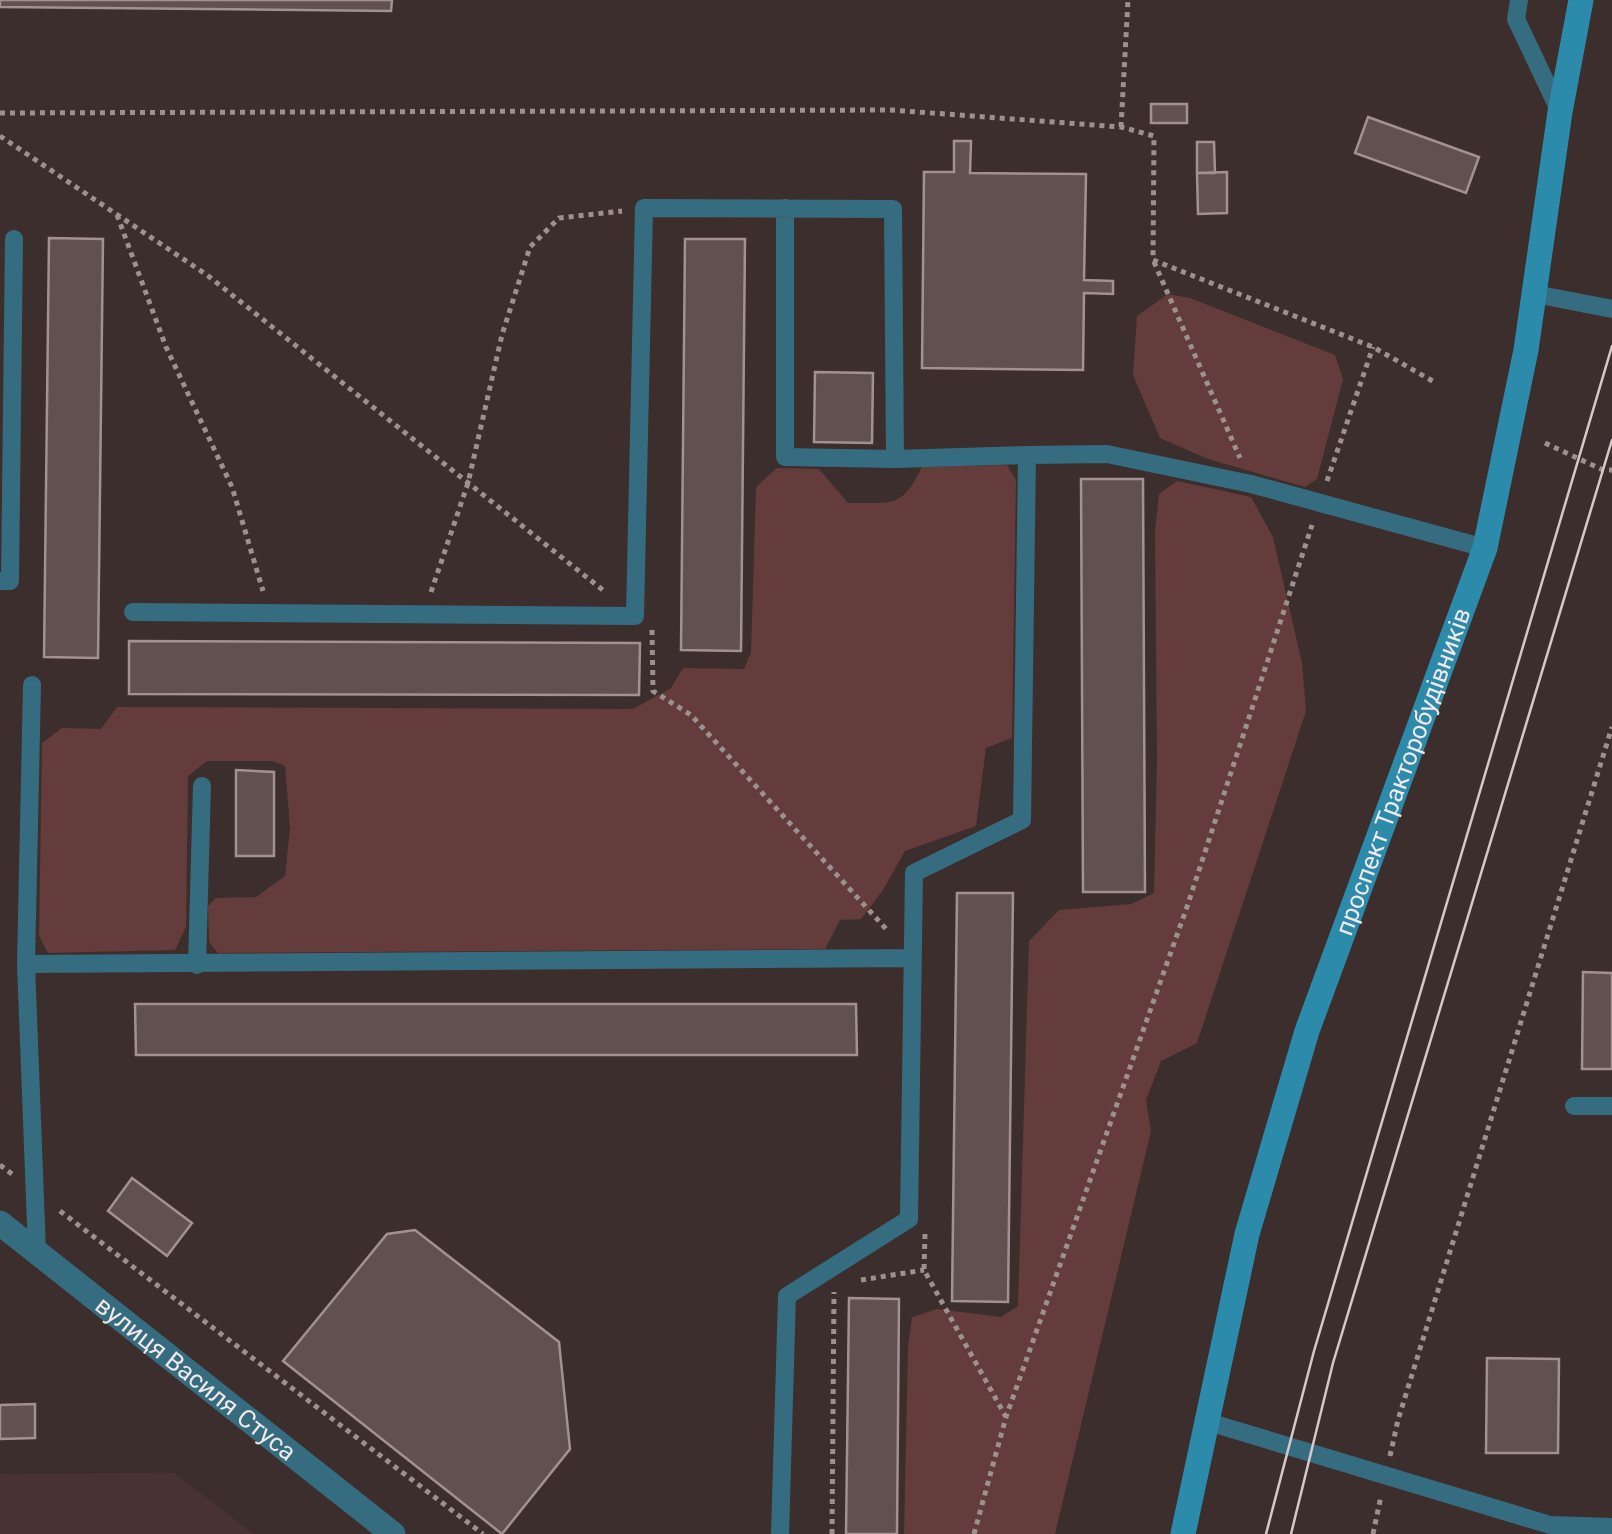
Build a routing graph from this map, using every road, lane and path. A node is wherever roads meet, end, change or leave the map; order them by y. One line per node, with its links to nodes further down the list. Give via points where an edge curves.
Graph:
1 (1128, 0): 6 (path)
2 (1520, 0): 4 (lane, via 1516,19)
3 (1581, 0): 4 (main road, проспект Тракторобудівників)
4 (1560, 112): 14 (main road, проспект Тракторобудівників)
5 (0, 114): 6 (path, via 891,110)
6 (1120, 127): 12 (path, via 1154,136)
7 (0, 136): 10 (path)
8 (644, 208): 9 (lane); 28 (path, via 559,218 530,247 468,483); 28 (lane, via 636,616)
9 (785, 208): 20 (lane, via 893,209); 20 (lane, via 785,457)
10 (117, 215): 13 (path); 27 (path, via 166,347 232,486)
11 (14, 239): 25 (lane, via 10,581)
12 (1153, 260): 16 (path); 22 (path)
13 (208, 275)
14 (1535, 294): 15 (lane); 24 (main road, проспект Тракторобудівників)
15 (1612, 309)
16 (1374, 347): 17 (path); 23 (path)
17 (1436, 383)
18 (1545, 443): 21 (path)
19 (1027, 455): 20 (lane); 22 (lane, via 1106,454); 34 (lane, via 1022,820 914,873)
20 (895, 459)
21 (1612, 470)
22 (1251, 484): 23 (lane)
23 (1319, 503): 24 (lane); 47 (path, via 1188,904)
24 (1485, 548): 48 (main road, проспект Тракторобудівників, via 1307,1030 1248,1234)
25 (0, 581)
26 (134, 612): 27 (lane)
27 (270, 613): 28 (lane)
28 (424, 614)
29 (32, 686): 35 (lane)
30 (1612, 727): 31 (path)
31 (1606, 746): 32 (path); 49 (path)
32 (1612, 755)
33 (202, 786): 36 (lane)
34 (913, 958): 36 (lane); 54 (lane, via 908,1220 786,1296)
35 (26, 964): 36 (lane); 40 (lane)
36 (197, 965)
37 (1574, 1106): 38 (lane)
38 (1612, 1106)
39 (0, 1165): 40 (path)
40 (36, 1192): 43 (lane); 53 (path)
41 (0, 1223): 43 (street, вулиця Василя Стуса)
42 (925, 1232): 44 (path)
43 (37, 1251): 52 (street, вулиця Василя Стуса)
44 (924, 1270): 45 (path); 47 (path)
45 (852, 1281)
46 (834, 1284): 55 (path)
47 (1006, 1417): 56 (path)
48 (1206, 1421): 49 (lane); 57 (main road, проспект Тракторобудівників)
49 (1386, 1475): 51 (lane); 58 (path)
50 (1612, 1527): 51 (lane)
51 (1550, 1529)
52 (393, 1534)
53 (483, 1534)
54 (780, 1534)
55 (832, 1534)
56 (974, 1534)
57 (1183, 1534)
58 (1373, 1534)

